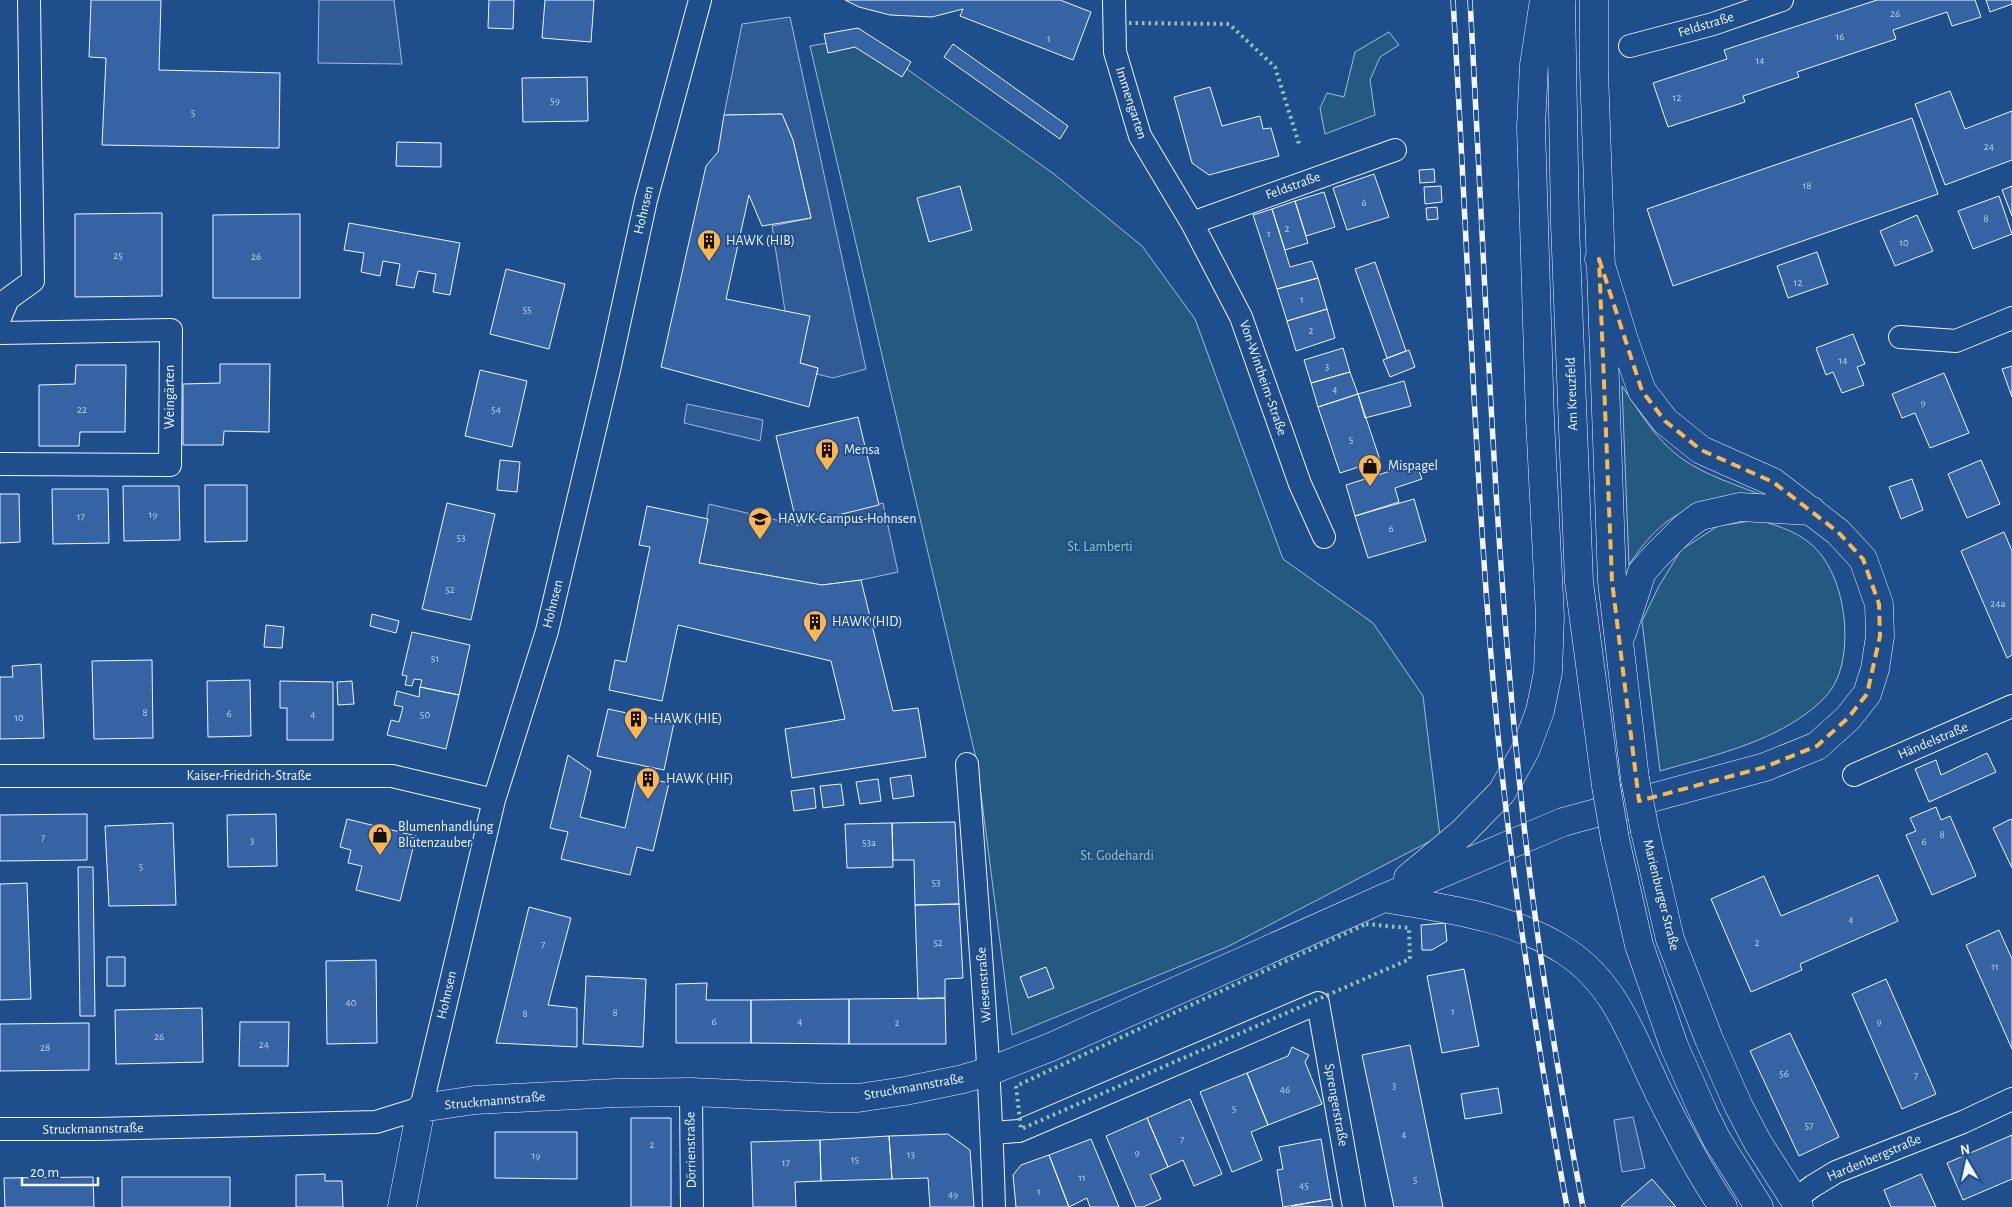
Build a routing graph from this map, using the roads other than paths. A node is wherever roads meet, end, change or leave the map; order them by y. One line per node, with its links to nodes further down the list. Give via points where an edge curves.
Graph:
1 (29, 0): 12 (street, via 33,281 8,299)
2 (700, 0): 24 (street, Hohnsen, via 646,200 546,631)
3 (1114, 0): 10 (street, Immengarten, via 1115,52 1140,136)
4 (1544, 0): 25 (main road, via 1534,65 1531,127 1550,616 1548,672 1540,712 1502,792 1462,833)
5 (1561, 0): 38 (main road, Am Kreuzfeld, bridge, via 1565,224 1579,582 1606,786 1638,945 1674,1046 1717,1140)
6 (1594, 0): 11 (main road)
7 (1782, 0): 8 (street, Feldstraße, via 1713,24)
8 (1630, 46)
9 (1395, 150): 10 (street, Feldstraße)
10 (1192, 223): 18 (street, Von-Wintheim-Straße, via 1241,317 1300,484)
11 (1599, 259): 17 (main road, via 1642,391 1665,420 1701,450 1773,482); 19 (main road, via 1612,581)
12 (0, 318)
13 (2012, 318): 15 (street, via 1956,341)
14 (0, 333): 16 (street, Weingärten, via 171,330 170,465)
15 (1900, 337)
16 (0, 464)
17 (1812, 511): 19 (main road, via 1740,507 1700,516 1685,527 1642,572); 25 (main road, via 1838,532 1863,559 1879,604 1880,636 1875,669 1867,694 1848,718 1817,746 1765,766 1563,822)
18 (1324, 537)
19 (1618, 647): 32 (main road, Marienburger Straße, bridge, via 1635,778 1670,939 1734,1096 1754,1136)
20 (2012, 706): 22 (street, Händelstraße)
21 (967, 764): 26 (street, Wiesenstraße)
22 (1854, 775)
23 (0, 776): 24 (street, Kaiser-Friedrich-Straße, via 392,776)
24 (494, 800): 29 (street, Hohnsen)
25 (1384, 898): 26 (main road, Struckmannstraße, via 1051,1047); 37 (main road, via 1487,918 1538,936 1576,959 1617,1005 1685,1145)
26 (990, 1071): 27 (main road, Struckmannstraße, via 906,1092 858,1098); 31 (street, Wiesenstraße)
27 (691, 1092): 29 (main road, Struckmannstraße, via 474,1100); 34 (street, Dörrienstraße)
28 (2012, 1099): 32 (street, Hardenbergstraße, via 1836,1172 1812,1186)
29 (421, 1108): 30 (street, Struckmannstraße, via 376,1122); 33 (main road, Hohnsen)
30 (0, 1129)
31 (992, 1132): 35 (street, Wiesenstraße); 36 (street, Sprengerstraße, via 1019,1131 1318,1003)
32 (1796, 1203)
33 (402, 1207)
34 (692, 1207)
35 (994, 1207)
36 (1354, 1207)
37 (1723, 1207)
38 (1760, 1207)

